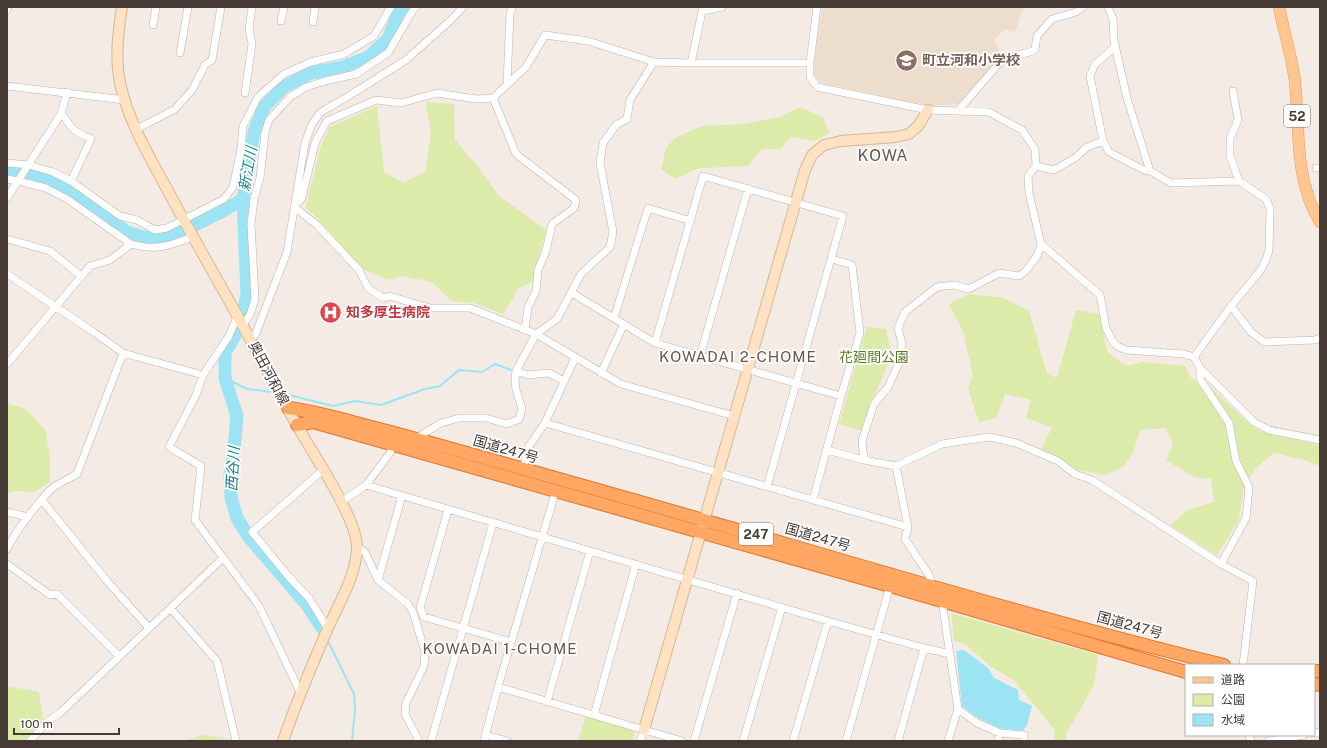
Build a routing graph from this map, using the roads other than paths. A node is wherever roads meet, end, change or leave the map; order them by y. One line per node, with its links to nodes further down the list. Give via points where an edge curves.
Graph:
1 (8, 7): 19 (street)
2 (122, 7): 34 (main road, 奥田河和線, via 117,48 118,68)
3 (156, 7): 22 (street)
4 (188, 7): 24 (street)
5 (220, 7): 38 (street, via 212,60 205,65 192,90 175,109)
6 (252, 7): 32 (street, via 249,29 252,44)
7 (284, 7): 20 (street)
8 (315, 7): 21 (street)
9 (391, 7): 52 (street, via 374,36 344,54 311,62 284,74 258,97 243,126 233,187 224,200)
10 (416, 7): 67 (street, via 388,53 356,74 306,87 290,97 269,120 251,224 255,300)
11 (463, 7): 51 (street, via 406,60 321,112 312,124 305,143)
12 (512, 7): 28 (street)
13 (722, 7): 18 (street)
14 (817, 7): 27 (street)
15 (1083, 7): 36 (street, via 1076,12 1052,19 1036,36 1033,51 1003,59)
16 (1108, 7): 23 (street, via 1113,19)
17 (1279, 7): 54 (main road, 52, via 1294,81 1301,171)
18 (703, 9): 26 (street)
19 (7, 10)
20 (281, 21)
21 (313, 22)
22 (153, 25)
23 (1115, 46): 39 (street, via 1094,64 1090,76); 43 (street, via 1127,98)
24 (180, 53)
25 (654, 62): 26 (street); 28 (street, via 588,41 545,35 526,67); 62 (street, via 630,100 627,119 616,125 603,143 600,163 613,232 610,247 581,274)
26 (691, 63): 27 (street)
27 (810, 63): 35 (street, via 810,77 817,87)
28 (507, 84): 33 (street)
29 (7, 86): 31 (street)
30 (1233, 91): 47 (street, via 1238,120 1230,138 1230,156)
31 (67, 92): 34 (street); 37 (street)
32 (245, 93)
33 (493, 98): 51 (street, via 476,100 437,93 401,102 376,100 326,121 315,143 302,198); 68 (street, via 516,154 576,200 574,208 552,224 546,251 538,270 536,291 528,307)
34 (125, 100): 38 (main road, 奥田河和線)
35 (928, 110): 36 (street); 50 (main road, via 918,126 909,134 824,145 812,155)
36 (959, 111): 42 (street, via 989,112 1022,130 1035,149)
37 (61, 114): 41 (street); 46 (street, via 72,128 91,139)
38 (135, 130): 52 (main road, 奥田河和線)
39 (1103, 141): 42 (street, via 1087,147 1075,158 1054,170); 43 (street, via 1111,154)
40 (7, 162): 41 (street)
41 (29, 165): 45 (street); 46 (street, via 53,172)
42 (1036, 166): 58 (street, via 1028,176 1029,193)
43 (1150, 171): 47 (street, via 1172,184)
44 (7, 179): 45 (street)
45 (19, 179): 49 (street); 57 (street, via 46,188 67,199)
46 (71, 181): 52 (street, via 120,216 137,220 155,230 167,228)
47 (1239, 181): 64 (street, via 1266,199 1270,208 1269,250 1260,271)
48 (748, 189): 50 (street); 53 (street, via 703,176); 73 (street)
49 (7, 198)
50 (795, 202): 59 (street, via 843,216); 78 (main road)
51 (294, 207): 67 (street, via 287,252 256,333); 68 (street, via 317,225 359,270 368,288 383,298 389,296 430,308 470,308)
52 (183, 219): 55 (main road, 奥田河和線)
53 (690, 220): 65 (street, via 648,208); 71 (street)
54 (1320, 222)
55 (192, 237): 57 (street, via 168,247 144,248); 67 (main road, 奥田河和線)
56 (7, 239): 61 (street, via 50,251)
57 (131, 244): 61 (street, via 110,260 90,266)
58 (1041, 244): 74 (street, via 1100,295 1106,328 1117,346 1126,350); 93 (street, via 1037,256 1019,276 999,273 969,289 954,285 937,287 905,312 898,328 902,344 899,363 888,387 874,404 862,441)
59 (832, 259): 83 (street); 84 (street, via 852,265 860,333)
60 (7, 274): 63 (street)
61 (80, 276): 63 (street)
62 (572, 293): 65 (street); 69 (street, via 557,319)
63 (55, 306): 72 (street); 76 (street)
64 (1231, 306): 70 (street, via 1251,332 1264,342); 74 (street)
65 (614, 318): 66 (street)
66 (624, 324): 71 (street); 80 (street)
67 (245, 329): 81 (street, via 228,336); 85 (main road, 奥田河和線)
68 (525, 330): 69 (street)
69 (536, 334): 75 (street); 79 (street)
70 (1320, 338)
71 (655, 343): 73 (street)
72 (123, 353): 81 (street); 102 (street, via 77,474 54,487)
73 (700, 356): 78 (street)
74 (1194, 357): 77 (street)
75 (575, 358): 80 (street); 82 (street)
76 (7, 364)
77 (1200, 368): 90 (street, via 1254,422 1269,430); 119 (street, via 1200,379 1229,423 1236,461 1249,487 1246,518)
78 (747, 370): 83 (street); 86 (main road)
79 (516, 371): 82 (street, via 528,375 549,373); 89 (street, via 516,390 522,409 519,419 507,424 486,418 459,418 441,423)
80 (601, 373): 86 (street, via 620,384)
81 (203, 376): 116 (street, via 196,396 169,447 201,466 195,520)
82 (564, 381): 87 (street)
83 (797, 383): 84 (street); 99 (street)
84 (841, 396): 92 (street)
85 (288, 408): 88 (main road, 奥田河和線); 89 (highway, 国道247号 / 247, via 310,411)
86 (734, 416): 97 (main road)
87 (545, 423): 95 (street, via 529,446); 97 (street)
88 (297, 425): 91 (highway, 国道247号 / 247, via 313,422); 96 (main road, 奥田河和線)
89 (415, 439): 95 (highway, 国道247号 / 247)
90 (1320, 440)
91 (393, 445): 98 (street); 100 (highway, 国道247号 / 247)
92 (827, 450): 93 (street); 103 (street)
93 (864, 460): 94 (street)
94 (896, 466): 110 (street); 119 (street, via 942,444 989,437 1016,444 1058,461 1075,474 1092,480)
95 (523, 469): 108 (highway, 国道247号 / 247)
96 (323, 470): 104 (main road, 奥田河和線); 130 (street, via 252,532 309,598)
97 (718, 472): 99 (street); 108 (main road)
98 (366, 485): 101 (street); 104 (street)
99 (767, 487): 103 (street)
100 (556, 490): 111 (highway, 国道247号 / 247); 112 (street)
101 (402, 496): 105 (street); 121 (street)
102 (42, 500): 107 (street); 129 (street)
103 (813, 500): 110 (street)
104 (341, 502): 113 (main road, 奥田河和線, via 353,528)
105 (448, 510): 109 (street); 131 (street, via 420,608 424,618)
106 (7, 512): 107 (street)
107 (28, 517): 114 (street)
108 (704, 519): 111 (main road); 123 (highway, 国道247号 / 247)
109 (493, 523): 112 (street); 131 (street)
110 (908, 527): 123 (street, via 905,539 929,575)
111 (700, 532): 120 (main road); 122 (highway, 国道247号 / 247)
112 (542, 538): 115 (street); 133 (street)
113 (357, 547): 121 (street, via 365,552); 130 (main road, 奥田河和線, via 348,586)
114 (7, 549)
115 (590, 551): 118 (street); 142 (street)
116 (223, 558): 127 (street); 141 (street, via 259,606)
117 (7, 564): 136 (street, via 50,595 58,594)
118 (636, 564): 120 (street); 144 (street)
119 (1221, 564): 138 (street, via 1253,581)
120 (687, 578): 124 (street); 145 (main road)
121 (378, 580): 152 (street, via 408,604 413,612 425,652 424,666 406,703 405,714)
122 (890, 586): 125 (highway, 国道247号 / 247); 132 (street)
123 (932, 586): 137 (highway, 国道247号 / 247)
124 (737, 593): 126 (street); 157 (street)
125 (942, 601): 135 (street); 139 (highway, 国道247号 / 247)
126 (782, 607): 128 (street); 158 (street)
127 (171, 609): 129 (street); 150 (street, via 217,661)
128 (828, 621): 132 (street); 159 (street)
129 (148, 628): 136 (street)
130 (328, 629): 141 (main road, 奥田河和線)
131 (463, 629): 133 (street); 153 (street)
132 (876, 634): 134 (street); 160 (street)
133 (511, 642): 140 (street)
134 (924, 648): 135 (street); 161 (street)
135 (950, 654): 143 (street)
136 (119, 656): 149 (street)
137 (1220, 664)
138 (1244, 664)
139 (1185, 672)
140 (498, 687): 142 (street); 148 (street)
141 (301, 694): 151 (main road, 奥田河和線)
142 (547, 702): 144 (street)
143 (958, 709): 146 (street, via 977,723); 162 (street)
144 (594, 715): 145 (street)
145 (644, 730): 155 (street); 156 (street)
146 (1000, 733): 163 (street); 164 (street, via 1024,735)
147 (1298, 736): 165 (street)
148 (485, 738): 154 (street)
149 (30, 741)
150 (236, 741)
151 (283, 741)
152 (419, 741)
153 (431, 741)
154 (507, 741)
155 (640, 741)
156 (682, 741)
157 (694, 741)
158 (743, 741)
159 (793, 741)
160 (846, 741)
161 (898, 741)
162 (948, 741)
163 (998, 741)
164 (1024, 741)
165 (1268, 741)

